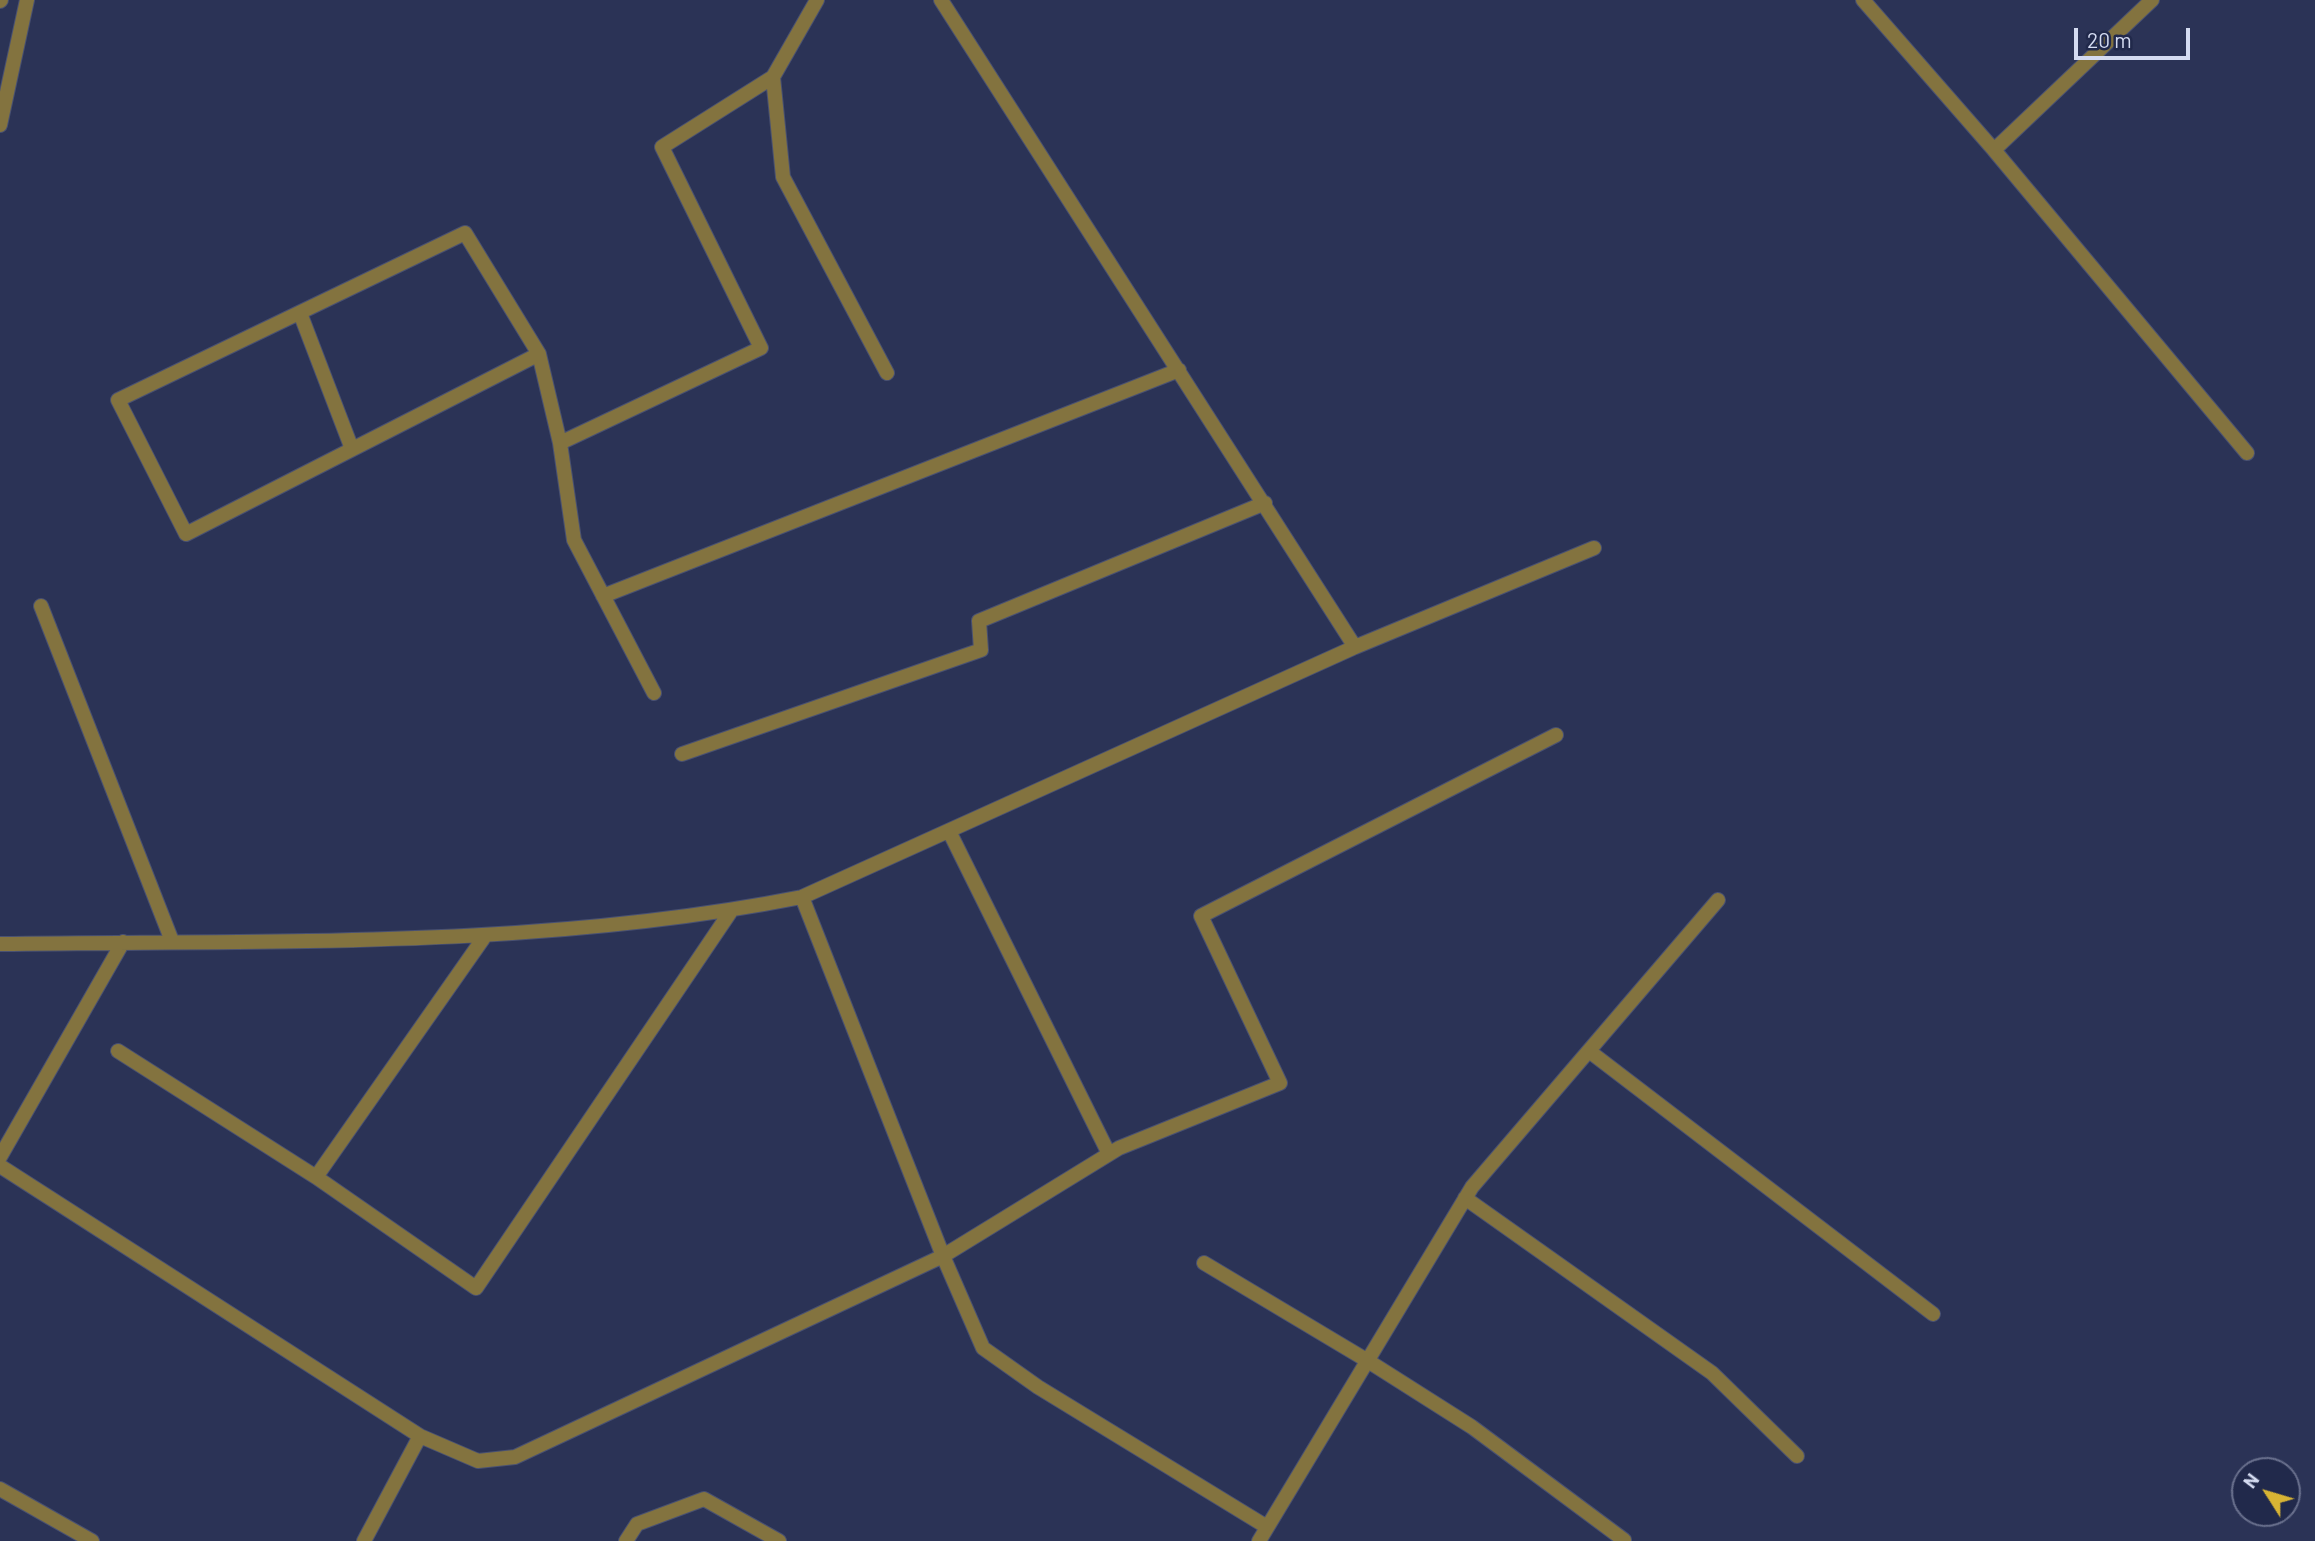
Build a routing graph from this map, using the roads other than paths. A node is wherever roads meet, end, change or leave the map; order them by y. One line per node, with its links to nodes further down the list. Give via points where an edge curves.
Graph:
1 (27, 0): 7 (street)
2 (817, 0): 6 (street)
3 (941, 0): 11 (street)
4 (1863, 0): 8 (street)
5 (2152, 0): 8 (street)
6 (773, 77): 12 (street, via 783,177); 13 (street, via 662,147 761,348)
7 (0, 125)
8 (1994, 150): 15 (street)
9 (300, 313): 10 (street, via 465,233); 14 (street); 14 (street, via 118,400 186,534)
10 (539, 354): 13 (street); 14 (street)
11 (1179, 370): 16 (street); 18 (street)
12 (887, 373)
13 (560, 443): 18 (street, via 574,540)
14 (352, 449)
15 (2247, 453)
16 (1265, 503): 20 (street); 23 (street, via 979,621 981,650)
17 (1594, 548): 20 (street)
18 (603, 596): 21 (street)
19 (41, 606): 29 (street)
20 (1355, 647): 24 (street)
21 (654, 693)
22 (1556, 736): 34 (street, via 1201,916 1280,1083)
23 (682, 754)
24 (949, 831): 25 (street); 34 (street)
25 (802, 897): 27 (street); 39 (street)
26 (1718, 900): 33 (street)
27 (731, 911): 28 (street); 37 (street, via 476,1289)
28 (485, 936): 29 (street); 37 (street)
29 (172, 941): 30 (street)
30 (122, 942): 31 (street); 35 (street)
31 (0, 944)
32 (118, 1051): 37 (street)
33 (1589, 1051): 38 (street); 41 (street)
34 (1109, 1154): 39 (street)
35 (0, 1157)
36 (0, 1166): 43 (street)
37 (316, 1177)
38 (1465, 1198): 42 (street); 44 (street, via 1712,1373)
39 (943, 1256): 43 (street, via 515,1457 478,1461); 46 (street, via 984,1348 1038,1387)
40 (1204, 1263): 42 (street)
41 (1933, 1314)
42 (1368, 1361): 46 (street); 52 (street, via 1472,1426)
43 (420, 1436): 48 (street)
44 (1797, 1456)
45 (0, 1489): 47 (street)
46 (1267, 1527): 51 (street)
47 (92, 1541)
48 (364, 1541)
49 (626, 1541): 50 (street, via 638,1524 704,1499)
50 (779, 1541)
51 (1259, 1541)
52 (1623, 1541)

